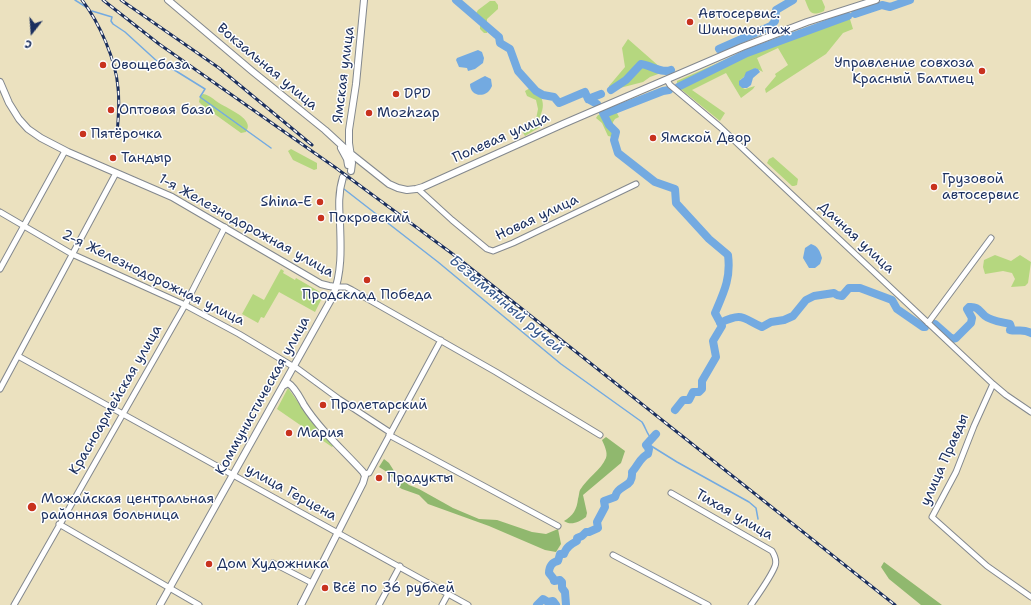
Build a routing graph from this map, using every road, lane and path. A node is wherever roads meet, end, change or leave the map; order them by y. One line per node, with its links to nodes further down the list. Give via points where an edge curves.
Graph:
1 (168, 0): 6 (main road, Вокзальная улица)
2 (364, 0): 7 (main road, Ямская улица)
3 (876, 0): 4 (main road, Полевая улица, via 775,33)
4 (667, 80): 16 (main road, Полевая улица); 25 (street, Дачная улица)
5 (0, 82): 9 (main road, 1-я Железнодорожная улица, via 21,122 41,138)
6 (325, 130): 7 (main road, via 342,138 346,137); 8 (main road, Вокзальная улица)
7 (349, 130): 10 (main road, Ямская улица)
8 (339, 143): 10 (main road, Вокзальная улица); 12 (main road)
9 (65, 151): 13 (main road, 1-я Железнодорожная улица); 18 (street)
10 (350, 153): 11 (main road, Полевая улица); 12 (main road, Ямская улица)
11 (368, 167): 12 (main road); 16 (main road, Полевая улица, via 395,187)
12 (349, 168)
13 (116, 173): 19 (main road, 1-я Железнодорожная улица, via 168,195); 21 (street)
14 (344, 178): 23 (main road, Коммунистическая улица, via 338,196 341,252 340,273)
15 (636, 184): 16 (street, Новая улица, via 513,244 493,251 487,249)
16 (418, 189)
17 (0, 212): 18 (street, 2-я Железнодорожная улица)
18 (24, 225): 21 (street, 2-я Железнодорожная улица); 22 (street)
19 (225, 227): 23 (main road, 1-я Железнодорожная улица, via 322,284); 24 (street, Красноармейская улица)
20 (991, 238): 25 (street)
21 (72, 254): 24 (street, 2-я Железнодорожная улица); 27 (street)
22 (0, 269)
23 (336, 286): 26 (street, 1-я Железнодорожная улица, via 352,290); 28 (main road, Коммунистическая улица)
24 (185, 304): 28 (street, 2-я Железнодорожная улица); 34 (street, Красноармейская улица)
25 (928, 323): 29 (street, Дачная улица)
26 (441, 340): 35 (street); 36 (street, 1-я Железнодорожная улица)
27 (18, 356): 31 (street); 34 (street, улица Герцена)
28 (294, 367): 30 (main road, Коммунистическая улица); 32 (main road, via 293,381); 35 (street, 2-я Железнодорожная улица)
29 (993, 384): 33 (street, Дачная улица); 49 (street, улица Правды, via 956,472 932,517 987,566)
30 (283, 386): 32 (main road, via 289,383); 37 (main road, Коммунистическая улица)
31 (0, 389)
32 (296, 393): 38 (main road, via 319,424)
33 (1031, 412)
34 (123, 415): 37 (street, улица Герцена); 40 (street, Красноармейская улица)
35 (390, 434): 38 (street); 41 (street, 2-я Железнодорожная улица)
36 (600, 435)
37 (233, 474): 42 (street, улица Герцена); 47 (main road, Коммунистическая улица)
38 (366, 474): 42 (main road)
39 (671, 493): 58 (street, Тихая улица, via 772,551 776,558 775,566)
40 (59, 524): 47 (street); 50 (street, Красноармейская улица)
41 (558, 526)
42 (339, 532): 45 (street, улица Герцена); 46 (main road)
43 (613, 555): 57 (street)
44 (273, 563): 46 (street)
45 (400, 566): 48 (street, улица Герцена); 54 (street)
46 (312, 583): 53 (main road)
47 (170, 589): 51 (main road, Коммунистическая улица); 52 (street)
48 (448, 594): 55 (street); 56 (street, улица Герцена)
49 (1031, 597)
50 (14, 605)
51 (160, 605)
52 (199, 605)
53 (301, 605)
54 (379, 605)
55 (442, 605)
56 (468, 605)
57 (708, 605)
58 (750, 605)

